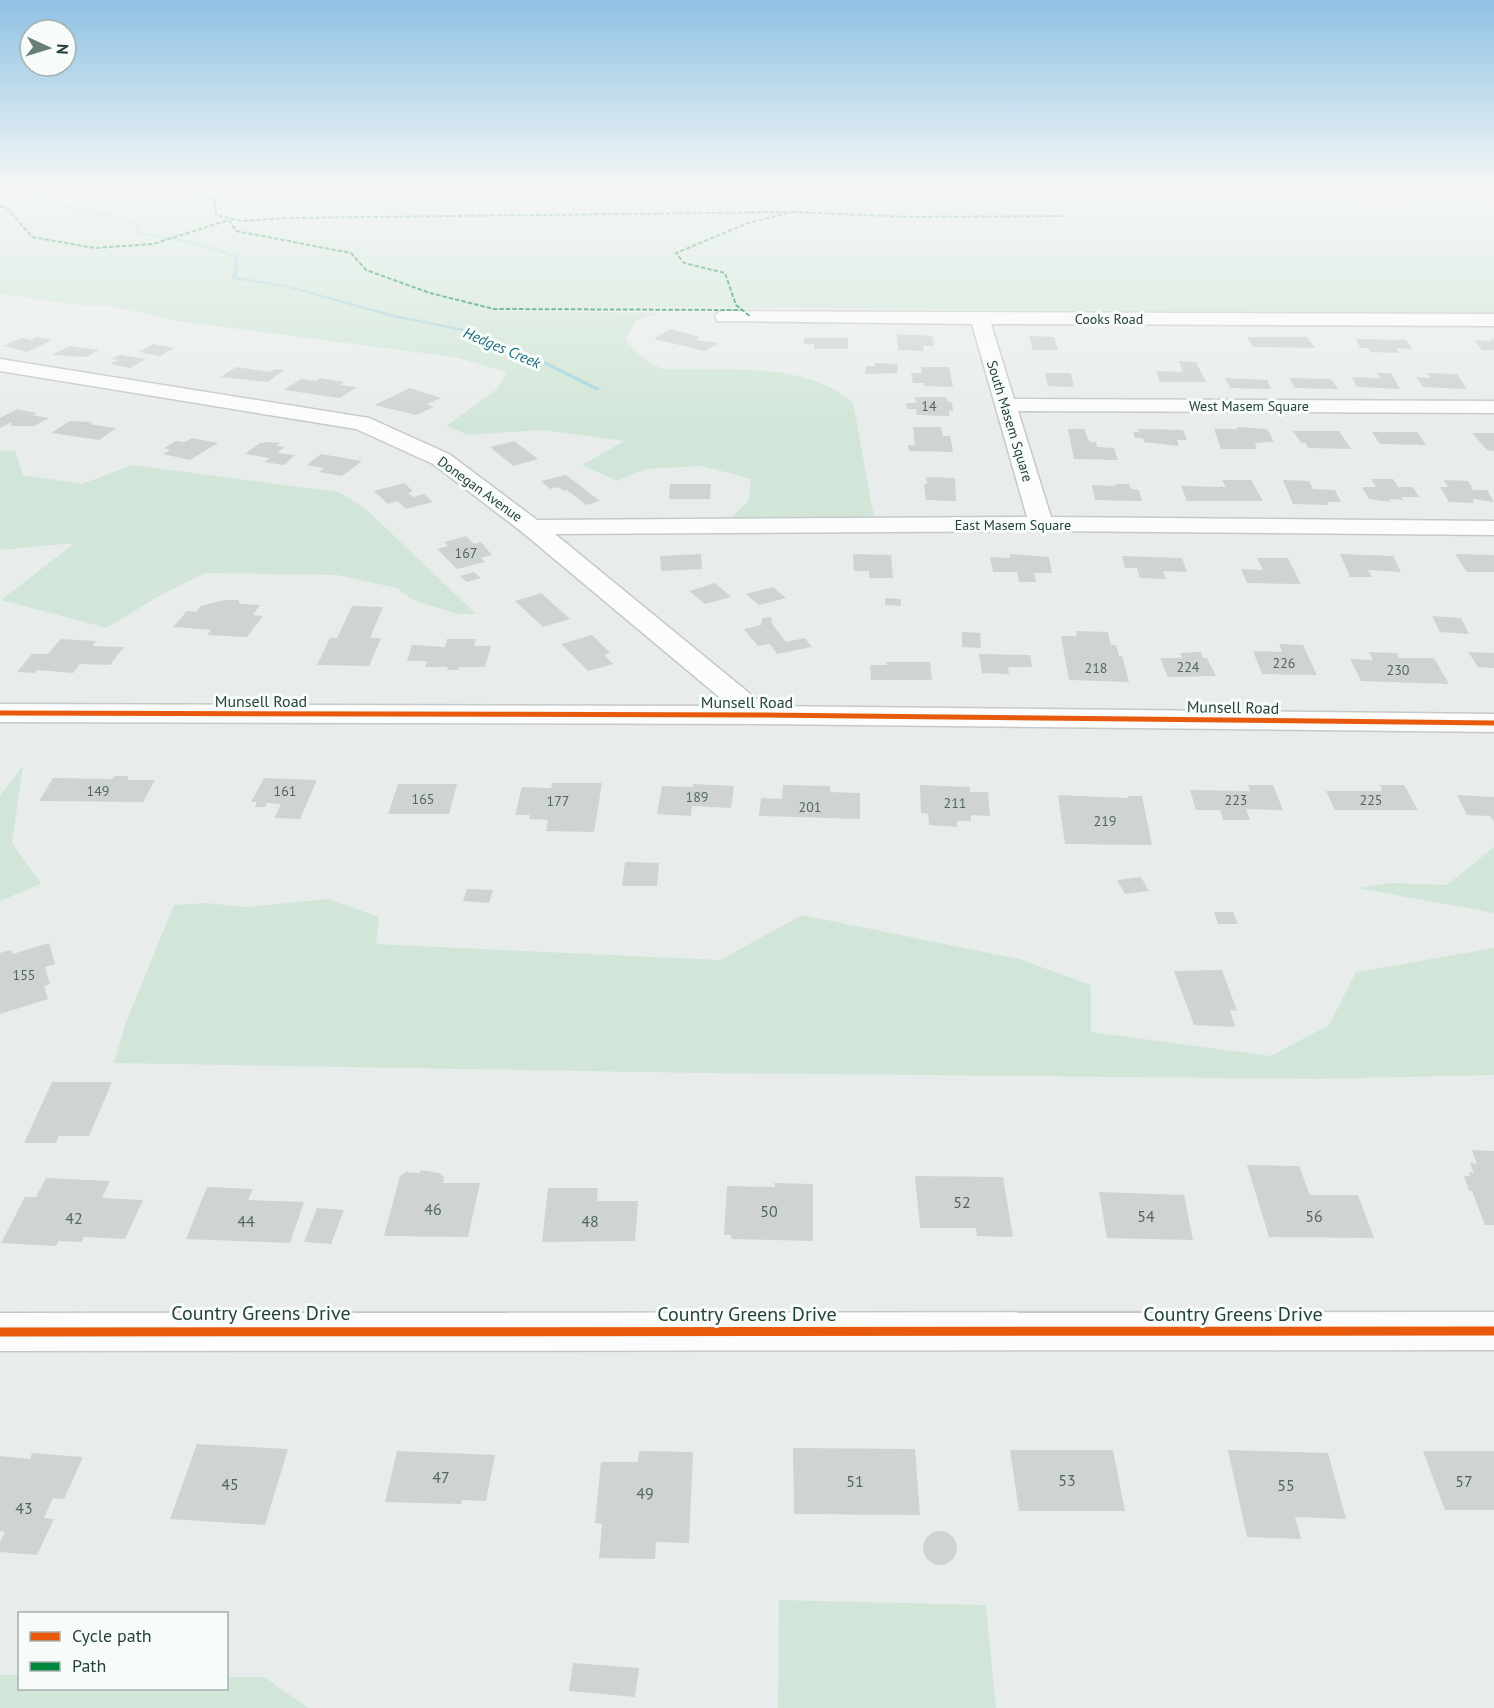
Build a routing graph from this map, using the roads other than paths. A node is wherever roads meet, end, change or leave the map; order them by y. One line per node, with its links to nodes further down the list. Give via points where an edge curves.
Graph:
1 (724, 317): 2 (street, Cooks Road)
2 (980, 318): 3 (street, Cooks Road); 5 (street, South Masem Square)
3 (1494, 320)
4 (0, 365): 8 (street, Donegan Avenue, via 361,423 441,459)
5 (1005, 405): 6 (street, West Masem Square); 7 (street, South Masem Square)
6 (1494, 407)
7 (1041, 524): 8 (street, East Masem Square); 9 (street, East Masem Square)
8 (531, 526): 11 (street, Donegan Avenue)
9 (1494, 528)
10 (0, 713): 11 (street, Munsell Road)
11 (758, 715): 12 (street, Munsell Road)
12 (1494, 723)
13 (1494, 1331): 14 (street, Country Greens Drive)
14 (0, 1332)

